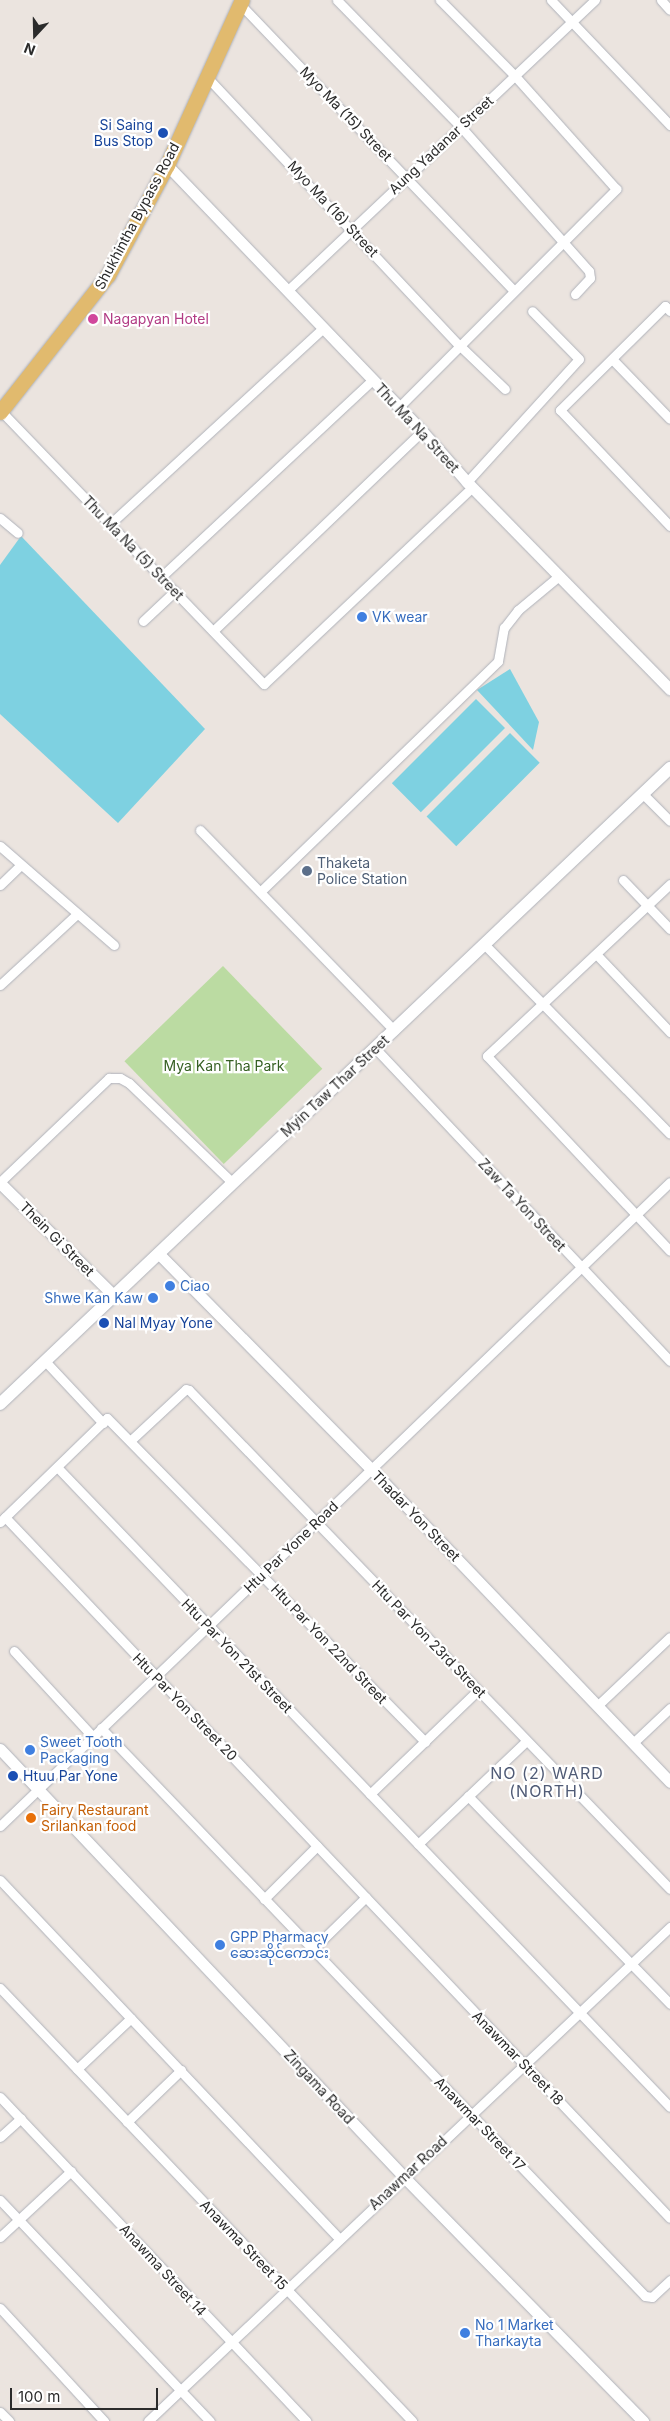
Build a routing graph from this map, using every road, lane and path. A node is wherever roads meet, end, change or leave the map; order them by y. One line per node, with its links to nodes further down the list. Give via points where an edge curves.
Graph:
1 (337, 0): 12 (street)
2 (440, 0): 10 (street)
3 (551, 0): 8 (street)
4 (595, 0): 8 (street, Aung Yadanar Street)
5 (661, 0): 7 (street)
6 (241, 2): 9 (main road, Shukhintha Bypass Road); 14 (street, Myo Ma (15) Street)
7 (670, 10)
8 (572, 22): 10 (street, Aung Yadanar Street); 11 (street)
9 (206, 76): 13 (main road, Shukhintha Bypass Road); 15 (street, Myo Ma (16) Street)
10 (514, 76): 12 (street, Aung Yadanar Street); 16 (street, via 616,189)
11 (670, 125)
12 (461, 127): 14 (street, Aung Yadanar Street); 16 (street)
13 (167, 165): 18 (street, Thu Ma Na Street); 28 (main road, Shukhintha Bypass Road, via 108,275)
14 (407, 178): 15 (street, Aung Yadanar Street); 17 (street, Myo Ma (15) Street)
15 (353, 229): 18 (street, Aung Yadanar Street); 23 (street, Myo Ma (16) Street)
16 (564, 241): 17 (street); 19 (street, via 591,275)
17 (513, 290): 23 (street)
18 (287, 291): 22 (street, Thu Ma Na Street)
19 (575, 294)
20 (532, 311): 31 (street, via 576,354 577,364)
21 (670, 311): 24 (street, via 665,306)
22 (323, 328): 25 (street, Thu Ma Na Street); 33 (street)
23 (458, 344): 26 (street, Myo Ma (16) Street); 27 (street)
24 (612, 359): 29 (street); 34 (street, via 560,410)
25 (373, 379): 27 (street, Thu Ma Na Street); 37 (street)
26 (505, 389)
27 (399, 407): 30 (street, Thu Ma Na Street)
28 (0, 412): 33 (street, Thu Ma Na (5) Street)
29 (670, 419)
30 (422, 431): 31 (street, Thu Ma Na Street); 40 (street)
31 (470, 485): 36 (street, Thu Ma Na Street); 40 (street, Thu Ma Na (5) Street, via 264,684)
32 (0, 518): 35 (street)
33 (110, 524): 37 (street, Thu Ma Na (5) Street)
34 (670, 526)
35 (18, 533)
36 (559, 576): 41 (street, Thu Ma Na Street); 51 (street, via 518,610 504,628 498,661)
37 (161, 577): 38 (street, Thu Ma Na (5) Street)
38 (175, 591): 39 (street); 40 (street, Thu Ma Na (5) Street)
39 (143, 621)
40 (213, 631)
41 (670, 689)
42 (670, 768): 43 (main road, Myin Taw Thar Street)
43 (643, 794): 44 (street); 56 (main road, Myin Taw Thar Street)
44 (670, 821)
45 (200, 830): 51 (street)
46 (0, 846): 47 (street)
47 (20, 866): 50 (street); 53 (street)
48 (623, 880): 52 (street)
49 (670, 884): 52 (street)
50 (0, 886)
51 (261, 891): 60 (street)
52 (647, 906): 54 (street); 57 (street)
53 (77, 914): 55 (street); 58 (street)
54 (670, 929)
55 (114, 945)
56 (485, 945): 59 (street); 60 (main road, Myin Taw Thar Street)
57 (596, 954): 59 (street); 61 (street)
58 (0, 985)
59 (544, 1002): 63 (street); 67 (street, via 486,1056)
60 (394, 1030): 62 (main road, Myin Taw Thar Street)
61 (670, 1032)
62 (375, 1048): 65 (main road, Myin Taw Thar Street); 70 (street, Zaw Ta Yon Street)
63 (670, 1134)
64 (0, 1182): 65 (street, via 99,1086 114,1078 129,1082); 71 (street, Thein Gi Street)
65 (232, 1182): 69 (main road, Myin Taw Thar Street)
66 (670, 1182): 67 (street, Htu Par Yone Road)
67 (636, 1215): 68 (street); 70 (street, Htu Par Yone Road)
68 (670, 1251)
69 (159, 1254): 71 (main road, Myin Taw Thar Street); 78 (street, Thadar Yon Street)
70 (581, 1267): 73 (street, Zaw Ta Yon Street); 78 (street, Htu Par Yone Road)
71 (114, 1296): 72 (main road, Myin Taw Thar Street)
72 (45, 1361): 74 (main road, Myin Taw Thar Street); 75 (street, Htu Par Yon 22nd Street)
73 (670, 1361)
74 (0, 1404)
75 (105, 1420): 76 (street, Htu Par Yon 22nd Street); 77 (street)
76 (130, 1441): 80 (street, Htu Par Yon 23rd Street, via 188,1389); 81 (street, Htu Par Yon 22nd Street)
77 (56, 1467): 79 (street); 82 (street, Htu Par Yon 21st Street)
78 (371, 1469): 80 (street, Htu Par Yone Road); 87 (street, Thadar Yon Street)
79 (2, 1520): 85 (street, Htu Par Yon Street 20)
80 (317, 1521): 81 (street, Htu Par Yone Road); 86 (street, Htu Par Yon 23rd Street)
81 (261, 1575): 82 (street, Htu Par Yone Road); 91 (street, Htu Par Yon 22nd Street)
82 (208, 1626): 85 (street, Htu Par Yone Road); 97 (street, Htu Par Yon 21st Street)
83 (670, 1637): 87 (street)
84 (14, 1651): 90 (street)
85 (156, 1676): 89 (street, Htu Par Yone Road); 101 (street, Htu Par Yon Street 20)
86 (478, 1690): 91 (street); 92 (street, Htu Par Yon 23rd Street)
87 (597, 1706): 93 (street, Thadar Yon Street)
88 (670, 1708): 93 (street)
89 (101, 1728): 90 (street, Htu Par Yone Road); 105 (street, Anawmar Street 17)
90 (93, 1737): 96 (street, Htu Par Yone Road)
91 (425, 1742): 97 (street)
92 (525, 1742): 98 (street); 103 (street, Htu Par Yon 23rd Street)
93 (633, 1743): 95 (street, Thadar Yon Street)
94 (0, 1749): 96 (street, Zingama Road)
95 (670, 1782)
96 (38, 1789): 99 (street, Htu Par Yone Road); 123 (street, Zingama Road)
97 (370, 1794): 100 (street, Htu Par Yon 21st Street)
98 (468, 1796): 100 (street); 108 (street)
99 (0, 1826)
100 (418, 1844): 111 (street, Htu Par Yon 21st Street)
101 (317, 1846): 104 (street, Htu Par Yon Street 20); 105 (street)
102 (0, 1880): 112 (street)
103 (670, 1889)
104 (366, 1897): 107 (street); 113 (street, Anawmar Street 18)
105 (264, 1899): 107 (street, Anawmar Street 17)
106 (670, 1927): 108 (street, Anawmar Road)
107 (313, 1949): 118 (street, Anawmar Street 17)
108 (631, 1964): 110 (street); 111 (street, Anawmar Road)
109 (0, 1988): 114 (street, Anawma Street 15)
110 (670, 2004)
111 (579, 2012): 113 (street, Anawmar Road); 117 (street, Htu Par Yon 21st Street)
112 (131, 2018): 114 (street); 115 (street)
113 (524, 2064): 118 (street, Anawmar Road); 125 (street, Anawmar Street 18)
114 (77, 2069): 120 (street, Anawma Street 15)
115 (180, 2070): 120 (street); 128 (street)
116 (0, 2097): 119 (street, Anawma Street 14)
117 (670, 2107)
118 (471, 2114): 123 (street, Anawmar Road); 129 (street, Anawmar Street 17, via 649,2298)
119 (21, 2118): 121 (street); 122 (street, Anawma Street 14)
120 (127, 2122): 130 (street, Anawma Street 15)
121 (0, 2137)
122 (71, 2171): 126 (street); 132 (street, Anawma Street 14)
123 (404, 2177): 128 (street, Anawmar Road); 141 (street, Zingama Road)
124 (0, 2200): 126 (street)
125 (670, 2218)
126 (19, 2220): 127 (street); 133 (street)
127 (0, 2237)
128 (340, 2238): 130 (street, Anawmar Road)
129 (670, 2280)
130 (287, 2290): 132 (street, Anawmar Road); 140 (street, Anawma Street 15)
131 (0, 2308): 136 (street)
132 (231, 2344): 133 (street, Anawmar Road); 139 (street, Anawma Street 14)
133 (181, 2391): 137 (street, Anawmar Road); 138 (street)
134 (0, 2412): 135 (street)
135 (9, 2421)
136 (104, 2421)
137 (148, 2421)
138 (210, 2421)
139 (306, 2421)
140 (412, 2421)
141 (643, 2421)

